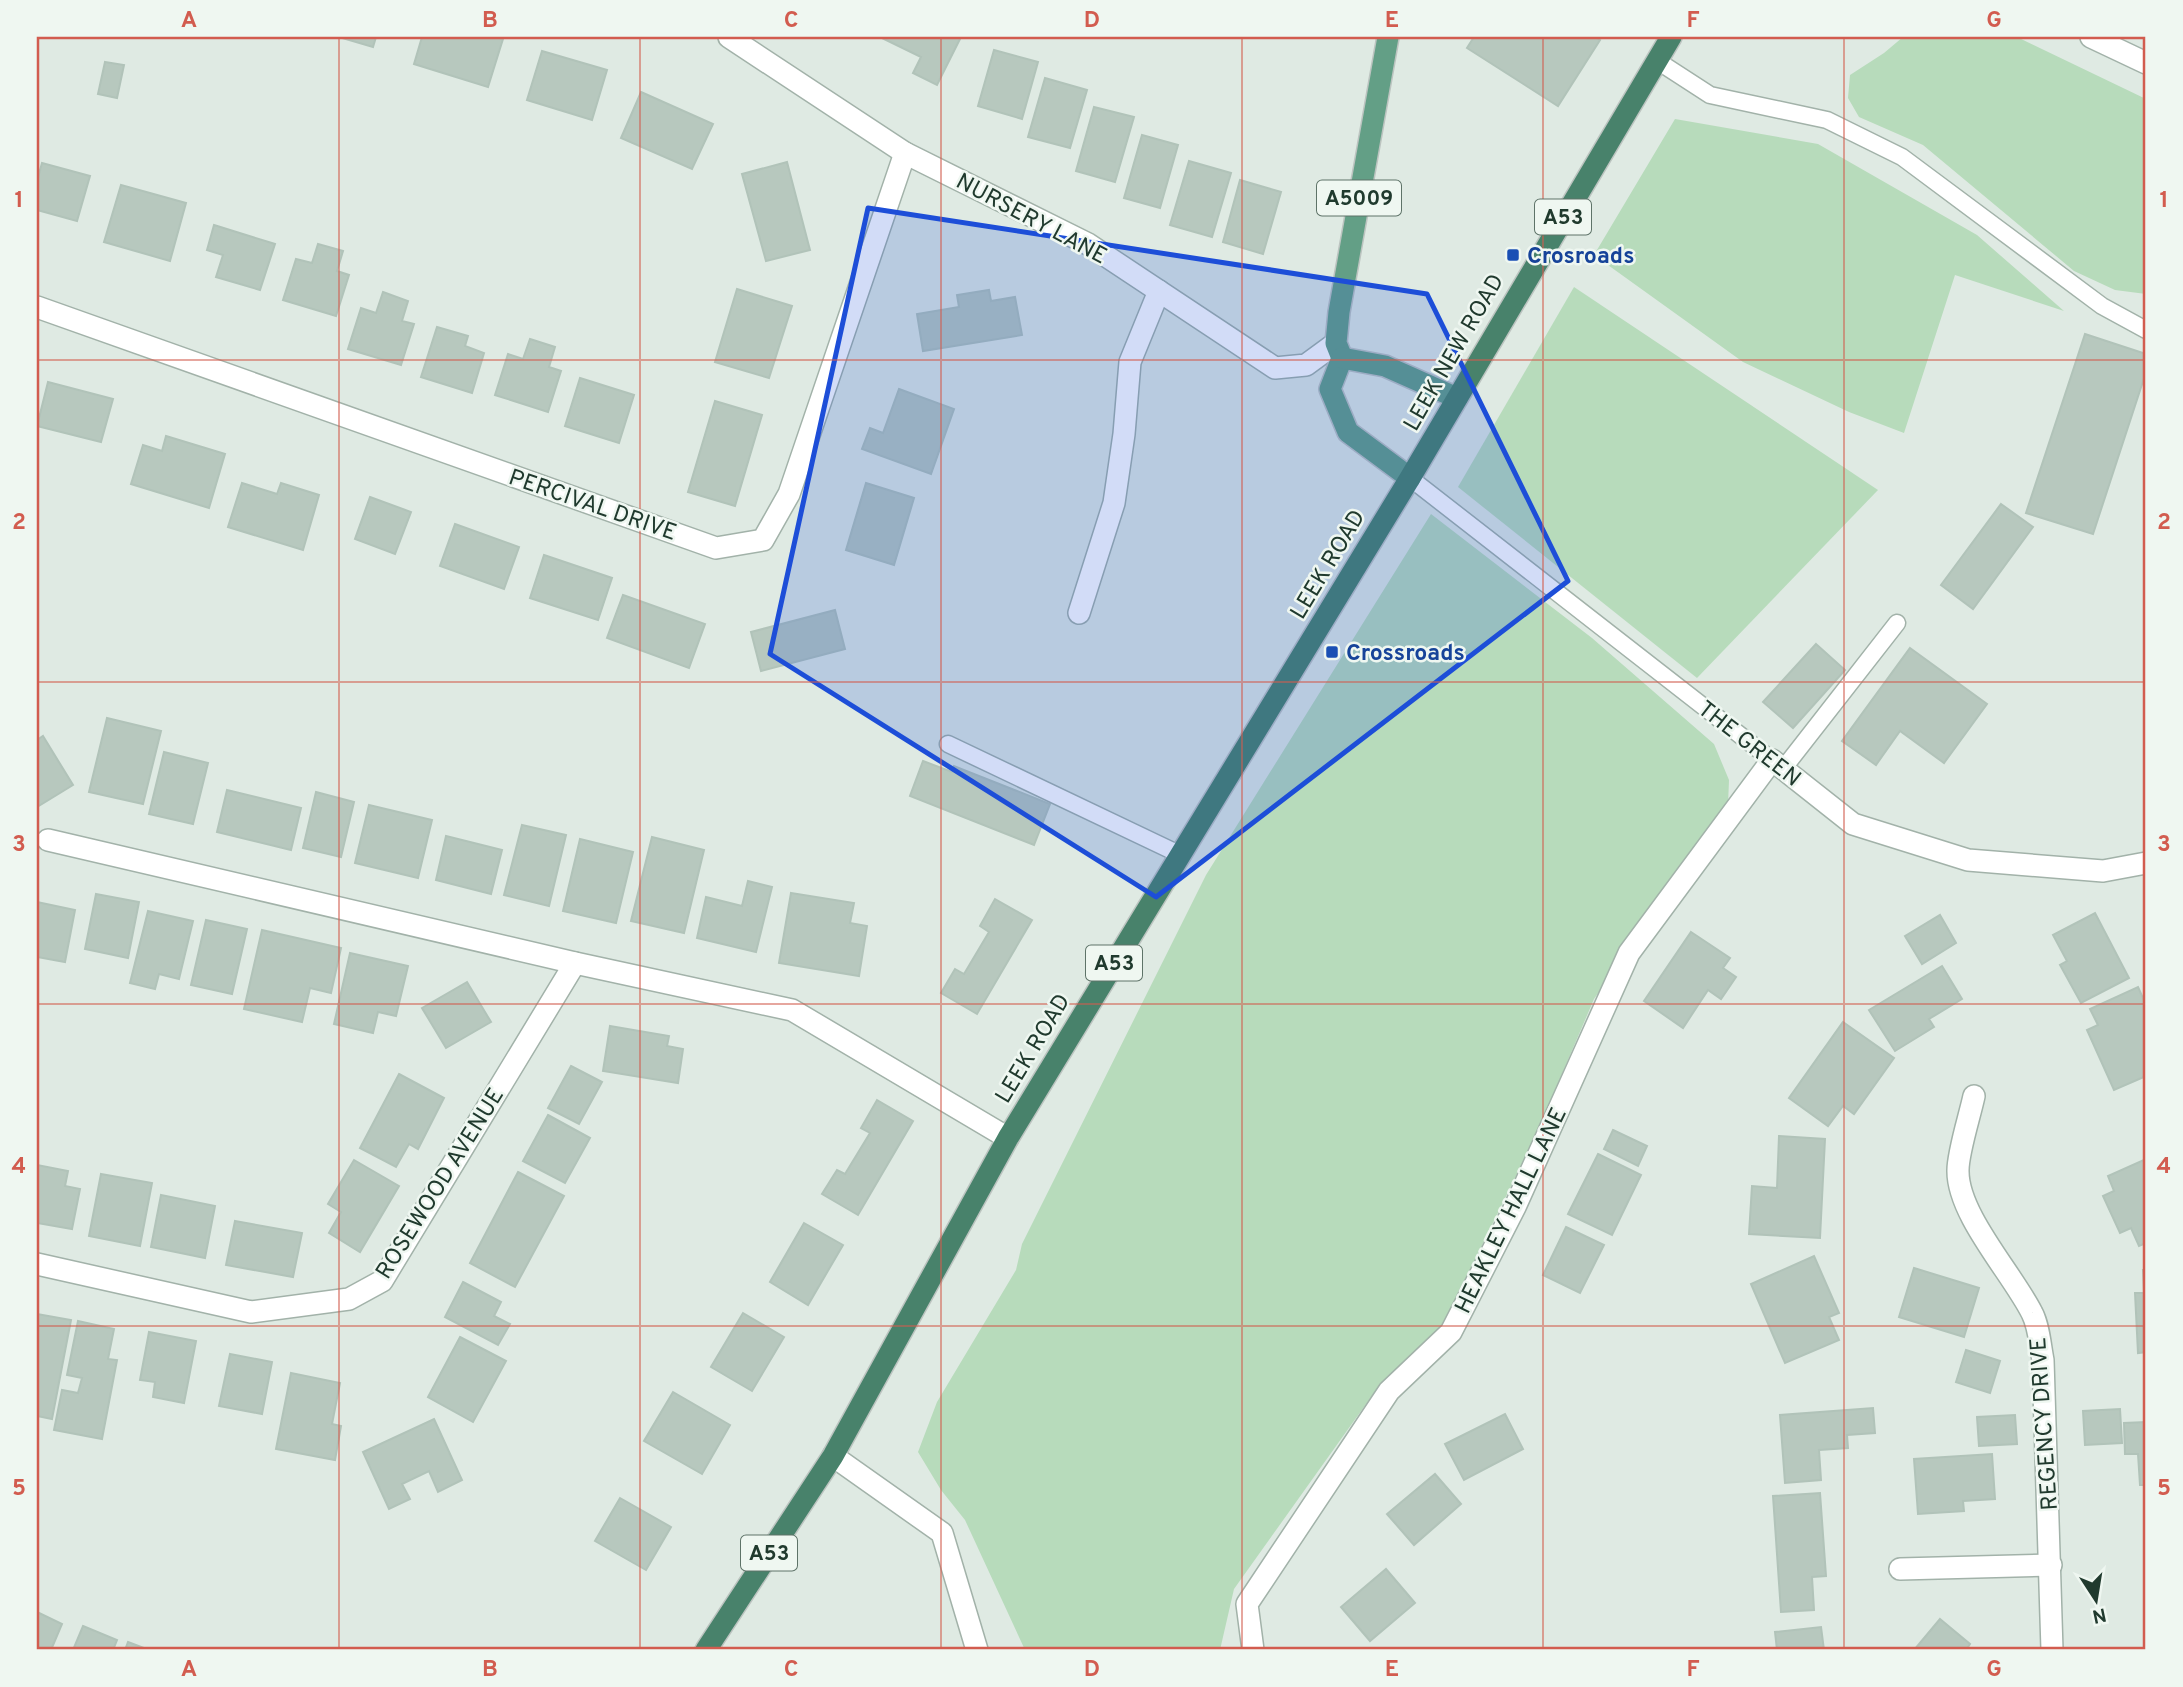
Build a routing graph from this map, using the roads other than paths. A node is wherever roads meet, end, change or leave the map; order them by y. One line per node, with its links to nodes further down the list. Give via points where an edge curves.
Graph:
1 (729, 37): 7 (street, NURSERY LANE)
2 (1388, 37): 11 (main road, A5009, via 1339,312)
3 (1671, 37): 5 (highway, LEEK NEW ROAD / A53)
4 (2091, 37): 6 (street)
5 (1657, 60): 10 (lane, via 1710,96 1827,120 1902,157 2102,306); 12 (highway, LEEK NEW ROAD / A53)
6 (2146, 63)
7 (905, 153): 8 (street, NURSERY LANE, via 1088,244); 9 (street, PERCIVAL DRIVE, via 789,494 763,540 716,548)
8 (1159, 291): 11 (street, NURSERY LANE, via 1275,368 1306,365); 14 (street, via 1130,362 1114,503)
9 (37, 307)
10 (2146, 330)
11 (1339, 350): 12 (main road); 13 (main road, A5009, via 1330,389 1348,432)
12 (1457, 398): 13 (highway, LEEK NEW ROAD / A53)
13 (1410, 478): 17 (lane, THE GREEN); 19 (highway, LEEK ROAD / A53)
14 (1079, 612)
15 (1898, 623): 17 (lane)
16 (948, 744): 19 (lane)
17 (1777, 765): 20 (street, THE GREEN, via 1853,824 1968,860 2103,871); 30 (street, HEAKLEY HALL LANE, via 1629,953 1515,1207 1451,1332 1389,1391 1247,1604)
18 (48, 840): 21 (street)
19 (1181, 855): 23 (highway, LEEK ROAD / A53)
20 (2146, 863)
21 (575, 963): 23 (street, via 792,1010); 24 (street, ROSEWOOD AVENUE, via 382,1281 349,1300 251,1312)
22 (1974, 1096): 26 (street, REGENCY DRIVE, via 1958,1171 1978,1229 2034,1316 2043,1360)
23 (1008, 1138): 25 (highway, LEEK ROAD / A53)
24 (37, 1264)
25 (833, 1456): 28 (highway, LEEK ROAD / A53); 29 (street, via 942,1533)
26 (2051, 1566): 27 (street); 31 (street, REGENCY DRIVE)
27 (1900, 1569)
28 (706, 1650)
29 (977, 1650)
30 (1252, 1650)
31 (2052, 1650)

